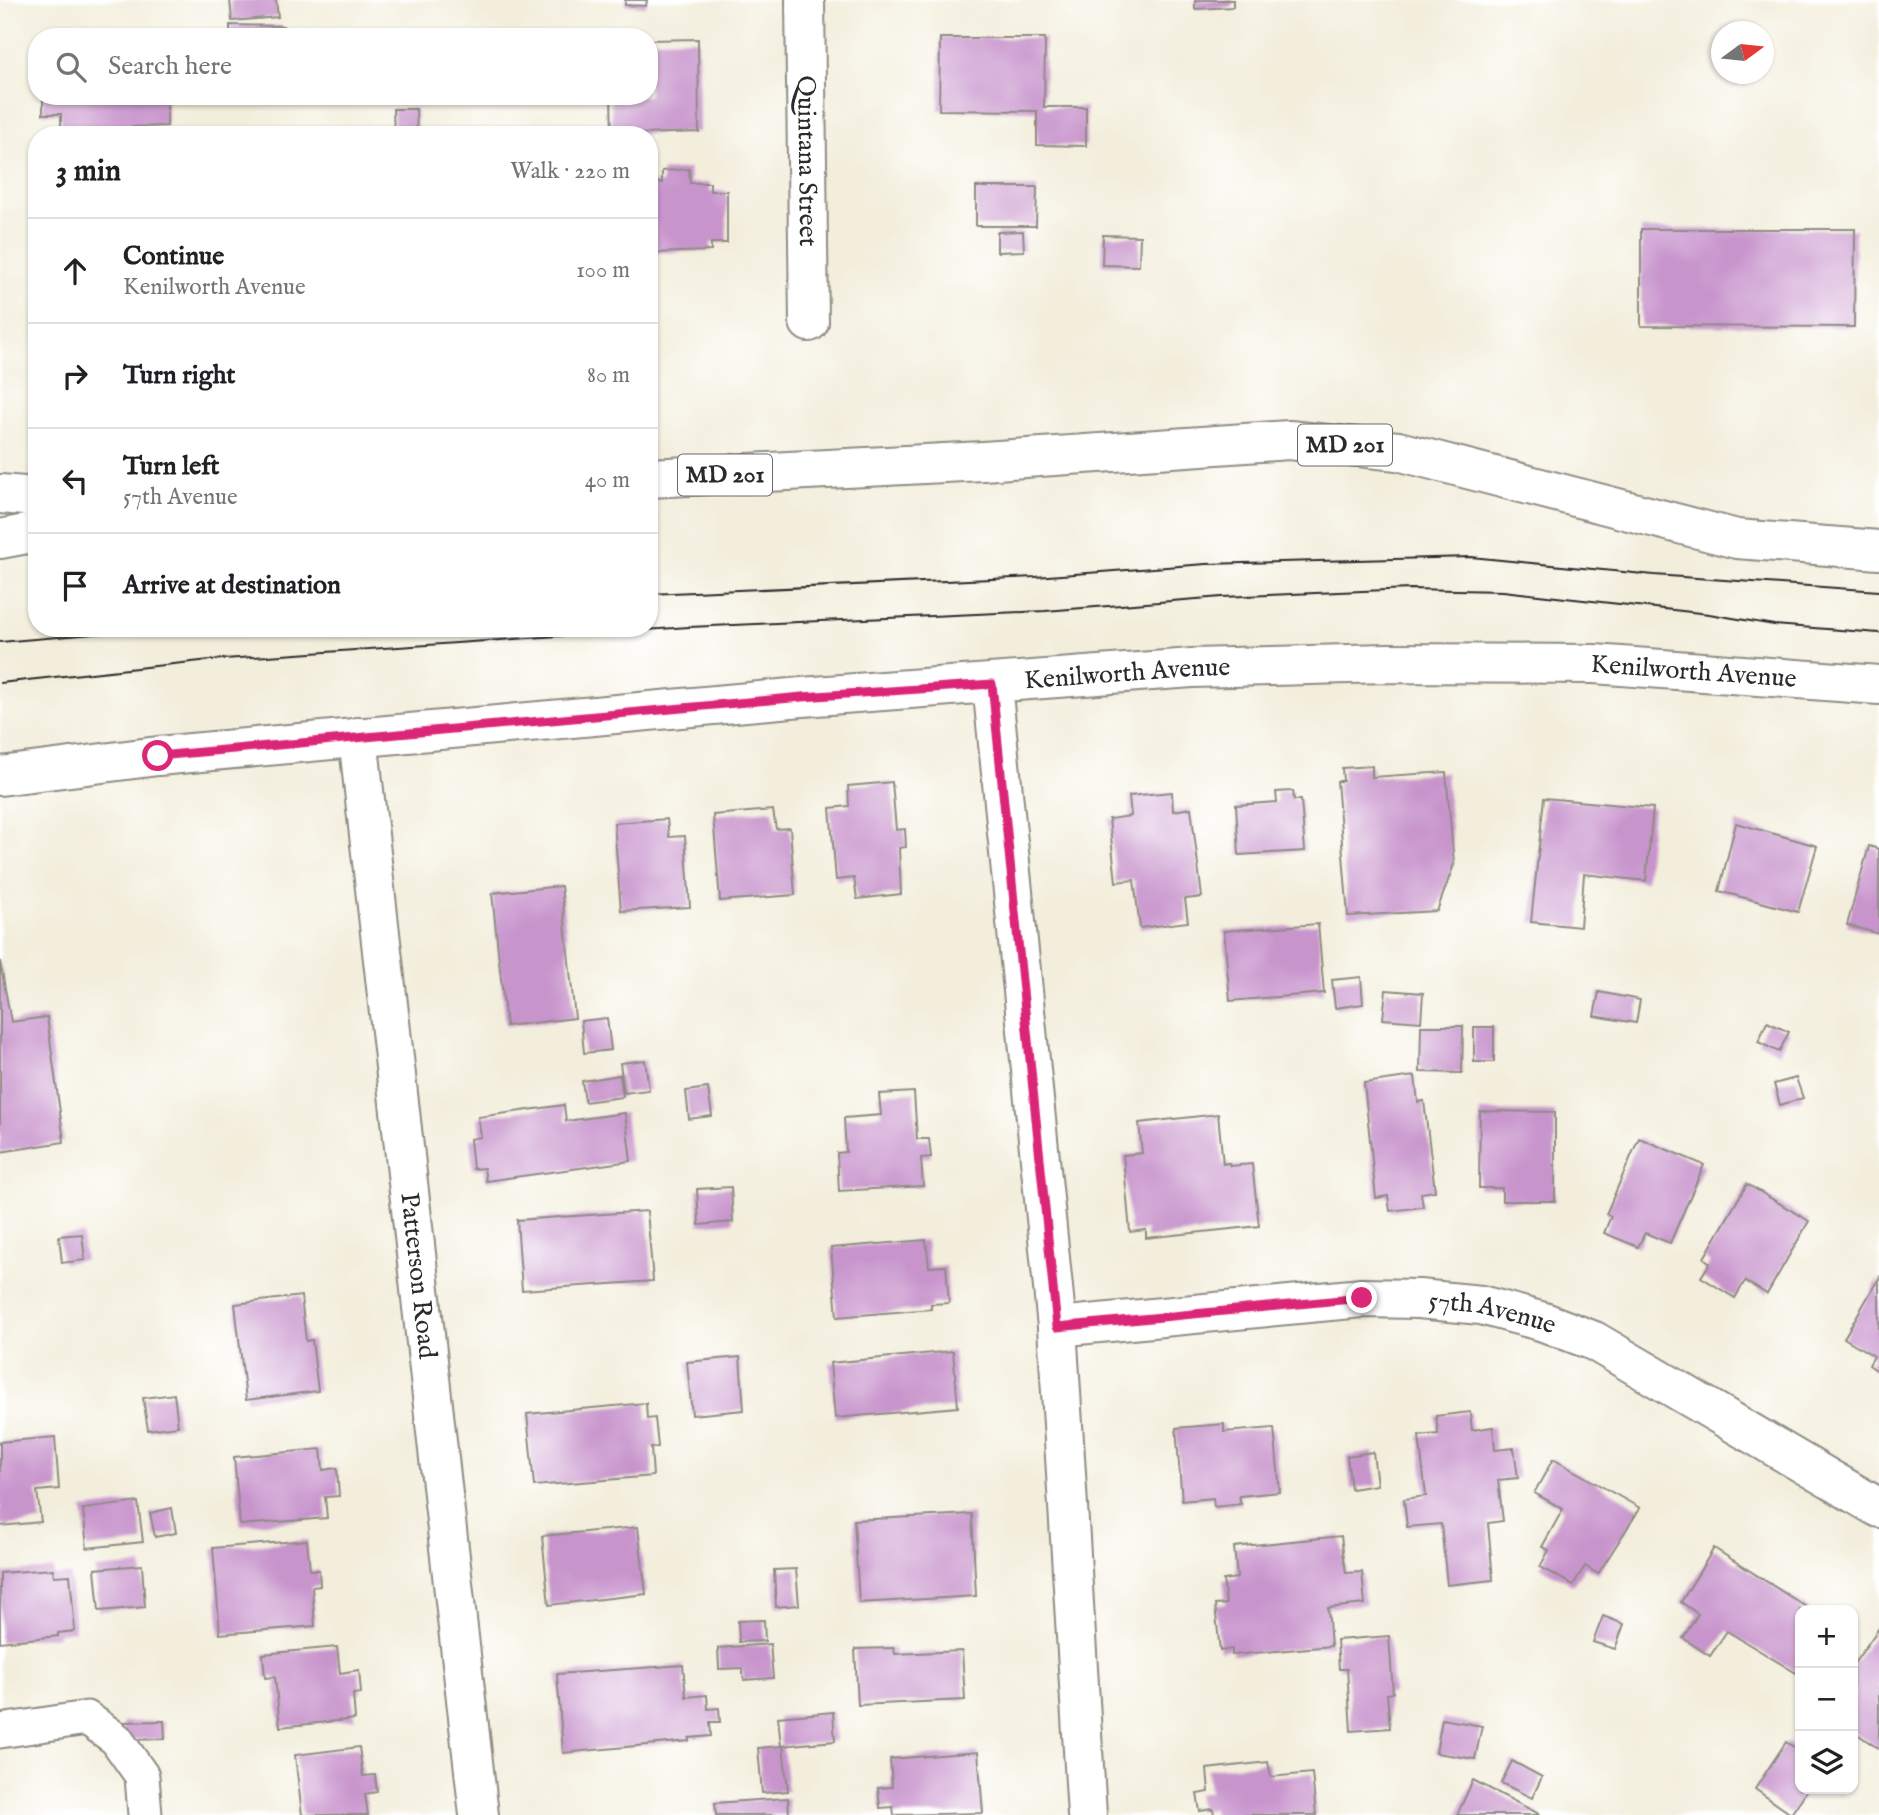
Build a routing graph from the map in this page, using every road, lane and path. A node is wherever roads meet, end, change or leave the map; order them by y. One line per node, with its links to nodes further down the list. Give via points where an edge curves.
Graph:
1 (805, 0): 2 (street, Quintana Street)
2 (809, 322)
3 (658, 478): 8 (street, MD 201, via 1289,440 1398,451 1737,539)
4 (0, 494): 5 (street)
5 (28, 496)
6 (28, 534): 7 (street)
7 (0, 539)
8 (1879, 550)
9 (992, 684): 10 (street, Kenilworth Avenue, via 1192,668 1401,663 1594,664); 11 (street, Kenilworth Avenue); 13 (street)
10 (1879, 685)
11 (358, 737): 12 (street, Kenilworth Avenue, via 158,756); 17 (street, Patterson Road)
12 (9, 778)
13 (1057, 1327): 14 (street, 57th Avenue, via 1362,1298 1481,1305 1594,1341); 18 (street)
14 (1879, 1508)
15 (0, 1731): 16 (lane, via 87,1718 116,1739 142,1776)
16 (145, 1815)
17 (479, 1815)
18 (1087, 1815)

